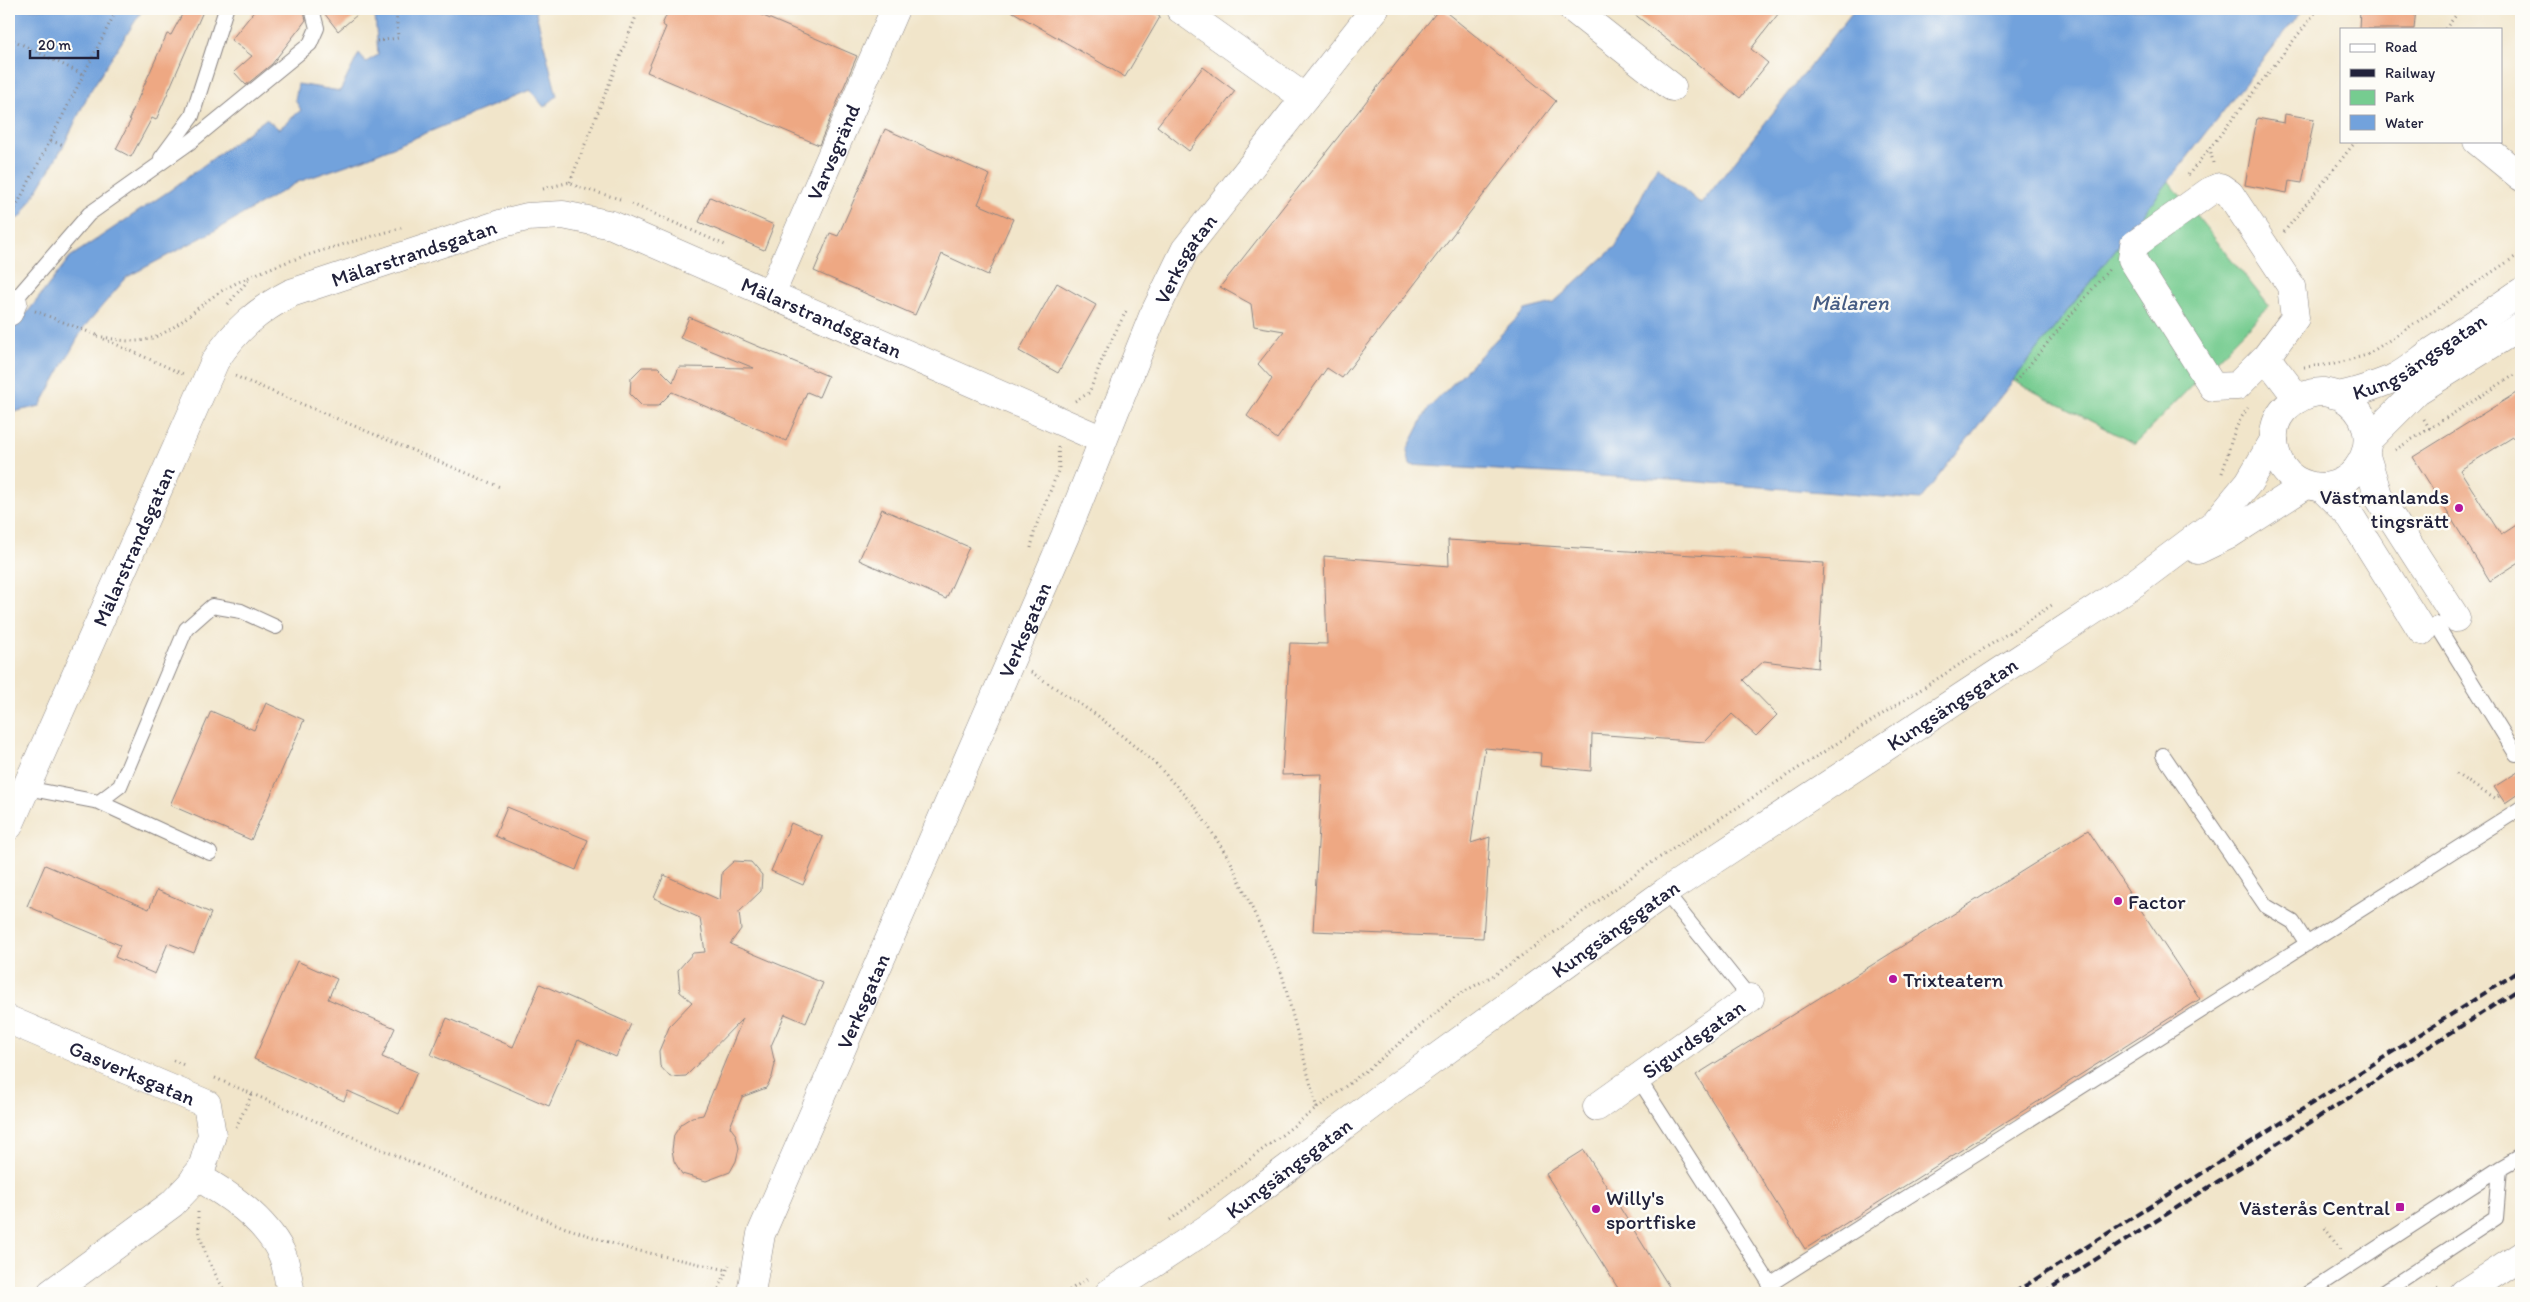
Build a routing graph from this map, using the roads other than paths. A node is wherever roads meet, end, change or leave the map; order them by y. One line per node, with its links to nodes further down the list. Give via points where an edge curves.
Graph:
1 (226, 9): 10 (lane, via 192,116)
2 (312, 9): 10 (lane, via 316,28 310,44)
3 (895, 9): 13 (street, Varvsgränd)
4 (1180, 9): 8 (street)
5 (1375, 9): 8 (street, Verksgatan)
6 (1573, 9): 7 (street)
7 (1672, 87)
8 (1304, 98): 19 (street, Verksgatan, via 1185,250)
9 (2478, 142): 11 (street)
10 (154, 168): 14 (lane, via 89,214)
11 (2521, 177)
12 (2521, 292): 17 (street, Kungsängsgatan, via 2393,378)
13 (771, 294): 19 (street, Mälarstrandsgatan); 28 (street, Mälarstrandsgatan, via 612,225 564,215 503,223 291,293 270,303 243,324 212,366)
14 (16, 307)
15 (2521, 326): 21 (street, Kungsängsgatan, via 2417,391)
16 (2274, 367): 16 (street, via 2237,386 2212,387 2132,259 2134,245 2210,190 2220,187 2230,194 2291,286 2295,318); 18 (street)
17 (2340, 396): 18 (street, via 2322,392); 21 (street, via 2359,411)
18 (2298, 399): 20 (street, via 2283,411)
19 (1103, 440): 46 (street, Verksgatan, via 1065,536 761,1234)
20 (2274, 440): 22 (street, via 2277,458 2285,470); 23 (street, Kungsängsgatan, via 2249,482 2215,523)
21 (2375, 449): 22 (street, via 2345,480); 24 (street, via 2379,498)
22 (2314, 486): 23 (street, Kungsängsgatan, via 2227,536); 24 (street, via 2351,517)
23 (2134, 583): 33 (street, Kungsängsgatan)
24 (2438, 624): 26 (lane)
25 (276, 627): 29 (lane, via 241,611 212,606 186,629 120,786)
26 (2516, 754)
27 (2163, 755): 34 (lane, via 2266,906 2293,922)
28 (26, 788): 29 (lane); 31 (street, Mälarstrandsgatan)
29 (99, 802): 32 (lane)
30 (2521, 808): 34 (lane)
31 (9, 826)
32 (210, 853)
33 (1665, 892): 35 (lane, Sigurdsgatan); 47 (street, Kungsängsgatan, via 1210,1226)
34 (2306, 944): 43 (lane)
35 (1750, 998): 37 (street, Sigurdsgatan)
36 (9, 1020): 41 (street, Gasverksgatan, via 207,1104 212,1135 202,1168)
37 (1638, 1078): 38 (street, Sigurdsgatan); 43 (lane)
38 (1598, 1107)
39 (2521, 1156): 40 (lane)
40 (2500, 1168): 48 (lane); 49 (lane, via 2496,1218)
41 (196, 1176): 44 (street, Gasverksgatan, via 172,1204); 45 (street, via 230,1196 268,1231 282,1253)
42 (2521, 1256): 50 (street)
43 (1768, 1289)
44 (51, 1293)
45 (291, 1293)
46 (751, 1293)
47 (1110, 1293)
48 (2308, 1293)
49 (2382, 1293)
50 (2464, 1293)

